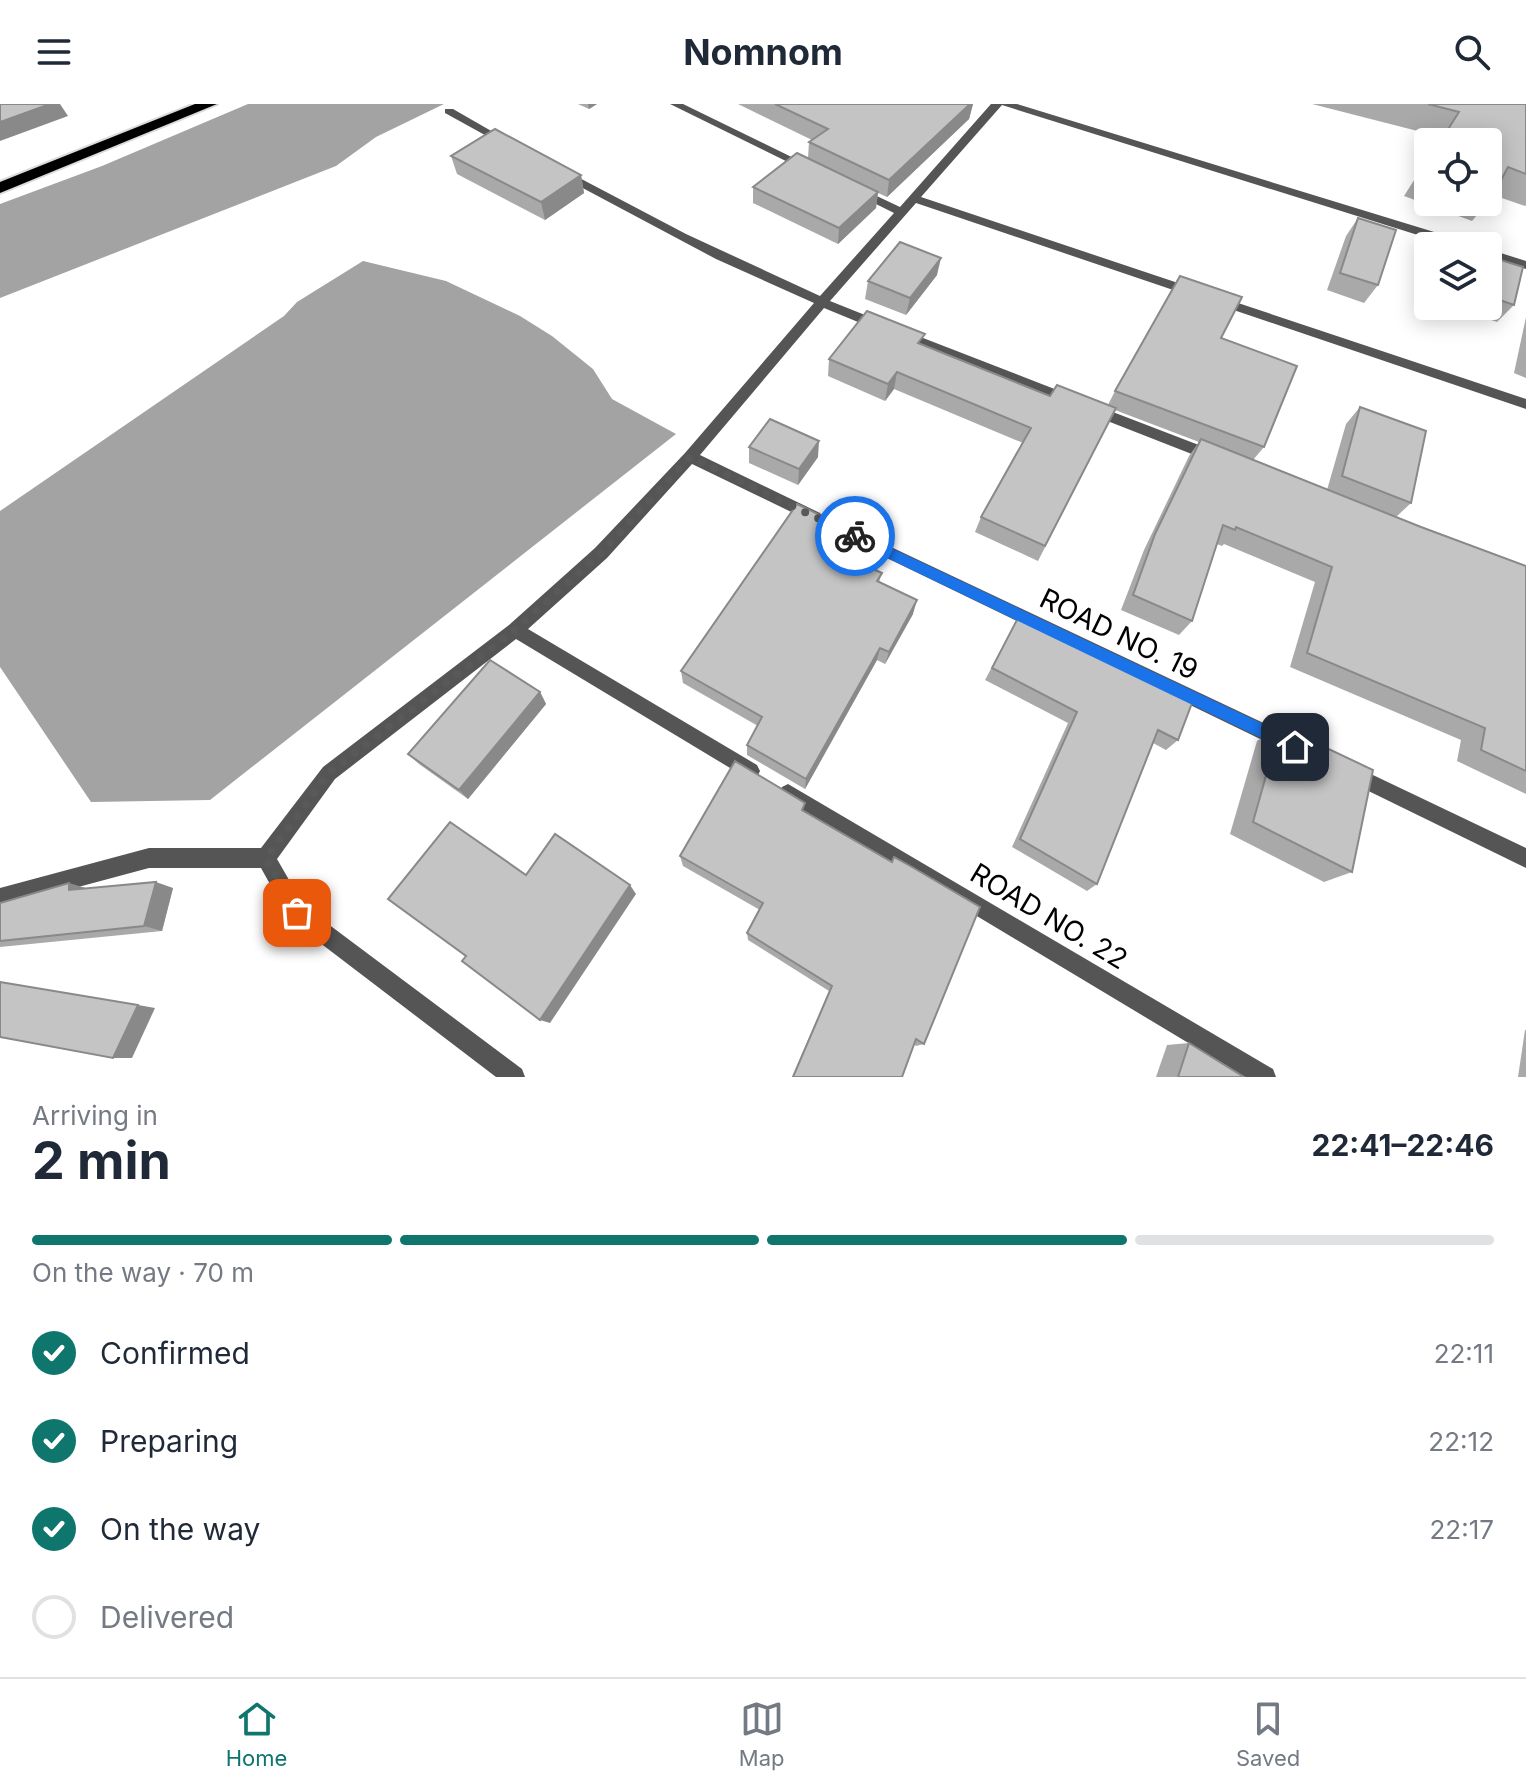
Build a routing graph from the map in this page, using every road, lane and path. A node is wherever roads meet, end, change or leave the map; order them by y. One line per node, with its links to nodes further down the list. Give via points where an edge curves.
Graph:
1 (209, 104): 10 (highway)
2 (675, 104): 8 (street)
3 (997, 104): 11 (street, via 978,116)
4 (1006, 104): 13 (street)
5 (449, 111): 6 (street)
6 (515, 147)
7 (555, 169): 16 (street)
8 (816, 172)
9 (845, 185): 12 (street)
10 (0, 188)
11 (914, 198): 12 (street); 17 (street)
12 (902, 212): 16 (street)
13 (1421, 232)
14 (1502, 257): 15 (street)
15 (1526, 265)
16 (821, 303): 18 (street); 19 (street)
17 (1526, 404)
18 (690, 457): 20 (street, via 601,553); 21 (street, ROAD NO. 19)
19 (1232, 464)
20 (515, 630): 23 (street, via 329,773); 27 (street, ROAD NO. 22)
21 (1310, 754)
22 (1339, 768): 24 (street)
23 (266, 858): 25 (street, via 149,858); 26 (street, via 297,913)
24 (1526, 858)
25 (0, 898)
26 (514, 1077)
27 (1265, 1077)

